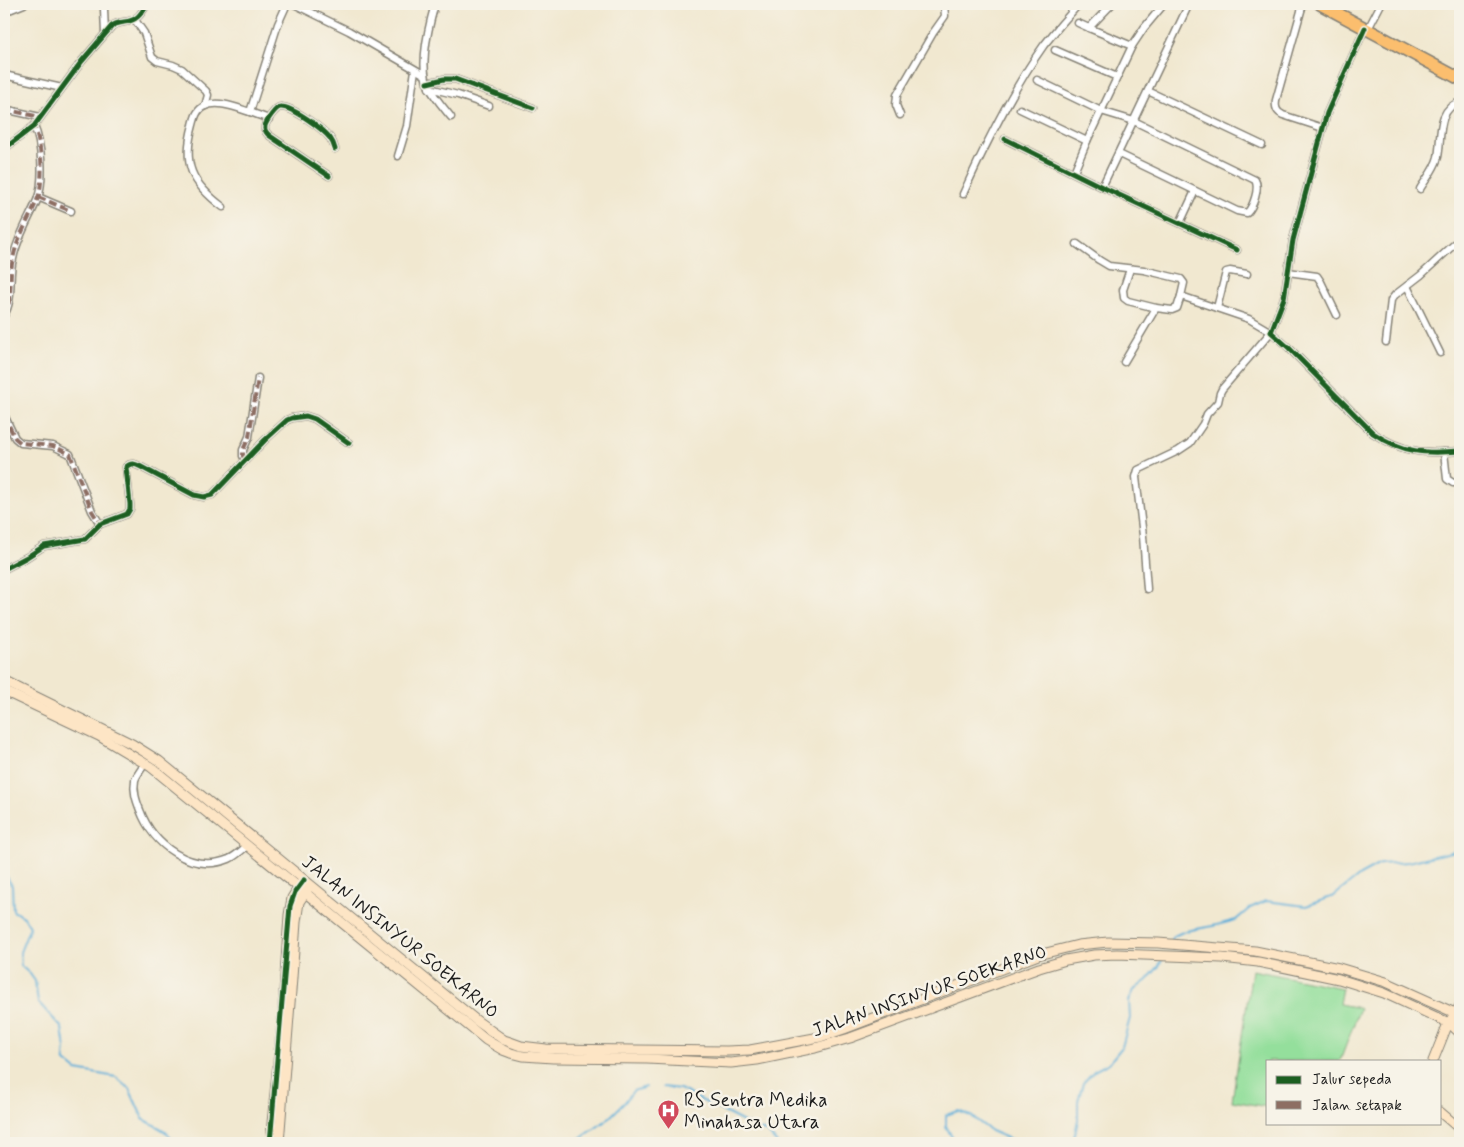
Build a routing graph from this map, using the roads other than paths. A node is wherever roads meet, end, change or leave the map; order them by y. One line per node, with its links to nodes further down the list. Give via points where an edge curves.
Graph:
1 (24, 4): 15 (street)
2 (105, 4): 20 (street)
3 (147, 4): 16 (street)
4 (288, 4): 39 (street, via 278,24)
5 (294, 4): 23 (street, via 349,30)
6 (435, 4): 25 (street)
7 (944, 4): 40 (street, via 945,16 897,95)
8 (1079, 4): 59 (street, via 1044,45 1023,78)
9 (1112, 4): 18 (street)
10 (1164, 4): 21 (street)
11 (1189, 4): 31 (street)
12 (1303, 4): 46 (street, via 1276,109 1279,114)
13 (1321, 4): 19 (highway)
14 (1381, 4): 19 (street)
15 (4, 12)
16 (135, 20): 20 (street, via 116,23); 33 (street, via 155,60 182,70 206,91)
17 (1078, 23): 18 (street)
18 (1090, 28): 21 (street)
19 (1367, 29): 27 (highway); 46 (street, via 1330,105)
20 (105, 34): 30 (street)
21 (1132, 46): 26 (street)
22 (1055, 50): 26 (street)
23 (415, 70): 25 (street); 53 (street, via 407,126)
24 (4, 75): 30 (street)
25 (425, 75): 29 (street)
26 (1117, 77): 38 (street)
27 (1460, 79)
28 (1037, 80): 38 (street)
29 (428, 85): 34 (street); 35 (street, via 456,79); 42 (street)
30 (62, 88): 41 (street)
31 (1148, 91): 44 (street); 49 (street)
32 (1460, 102): 57 (street, via 1446,111 1436,164)
33 (205, 106): 39 (street, via 218,104); 61 (street, via 195,116 189,142 189,162 202,190)
34 (489, 106)
35 (533, 108)
36 (4, 109): 41 (street)
37 (1020, 109): 48 (street)
38 (1101, 111): 44 (street); 48 (street)
39 (250, 112): 43 (street)
40 (900, 115)
41 (40, 117): 45 (street)
42 (451, 118)
43 (270, 119): 51 (street, via 279,106 294,111 329,136); 55 (street, via 264,127 270,136)
44 (1134, 121): 52 (street); 58 (street, via 1257,183 1247,214)
45 (34, 126): 50 (street); 60 (street, via 41,151)
46 (1323, 128): 68 (street, via 1293,240)
47 (1005, 139): 54 (street)
48 (1087, 141): 54 (street)
49 (1262, 146)
50 (4, 149)
51 (335, 149)
52 (1119, 154): 56 (street); 58 (street)
53 (398, 156)
54 (1074, 172): 56 (street)
55 (328, 176)
56 (1102, 187): 63 (street)
57 (1420, 188)
58 (1195, 191): 63 (street)
59 (963, 194)
60 (38, 197): 62 (street); 74 (street, via 13,256 9,304)
61 (223, 207)
62 (71, 211)
63 (1180, 223): 66 (street)
64 (1460, 240): 70 (street)
65 (1077, 244): 67 (street, via 1106,264)
66 (1237, 250)
67 (1130, 269): 71 (street, via 1181,279 1184,287); 72 (street, via 1123,290 1125,300)
68 (1288, 272): 75 (street, via 1317,276); 76 (street, via 1282,303)
69 (1247, 274): 73 (street, via 1226,272)
70 (1407, 286): 77 (street, via 1391,300); 78 (street)
71 (1181, 296): 72 (street, via 1176,309); 73 (street)
72 (1156, 308): 79 (street)
73 (1217, 308): 76 (street, via 1249,318)
74 (4, 315)
75 (1337, 315)
76 (1271, 332): 84 (street, via 1373,433 1400,448); 89 (street, via 1222,388 1218,402 1190,443 1138,470)
77 (1386, 342)
78 (1440, 353)
79 (1124, 362)
80 (258, 378): 85 (street, via 249,437 242,450)
81 (4, 415): 87 (street, via 14,438 21,443 53,446 70,454)
82 (348, 443): 85 (street, via 315,419 298,416 287,420)
83 (1460, 451): 84 (street)
84 (1444, 452): 86 (street, via 1447,479)
85 (245, 460): 87 (street, via 212,495 204,497 130,464 126,467 130,509 122,517)
86 (1460, 484)
87 (100, 524): 88 (street, via 85,539 44,546)
88 (4, 569)
89 (1146, 589)
90 (4, 681): 94 (main road, JALAN INSINYUR SOEKARNO, via 132,744 158,761)
91 (4, 691): 92 (main road, JALAN INSINYUR SOEKARNO, via 99,736)
92 (145, 763): 93 (main road, JALAN INSINYUR SOEKARNO); 93 (street, via 136,777 136,800 149,829 164,846 192,861 209,863 228,859)
93 (248, 845): 94 (main road, JALAN INSINYUR SOEKARNO)
94 (304, 886): 100 (main road, JALAN INSINYUR SOEKARNO, via 504,1040 546,1049); 102 (main road, JALAN INSINYUR SOEKARNO, via 474,1031 502,1050 523,1056 553,1058); 105 (main road, via 292,898 289,915); 106 (main road, via 296,922)
95 (1178, 945): 96 (main road); 97 (main road, JALAN INSINYUR SOEKARNO, via 1255,951 1339,968 1386,982); 100 (main road, JALAN INSINYUR SOEKARNO, via 1108,942 1059,949 820,1037 750,1050)
96 (1178, 956): 98 (main road, JALAN INSINYUR SOEKARNO, via 1258,962 1339,979 1384,993); 102 (main road, JALAN INSINYUR SOEKARNO, via 1094,955 1066,960 815,1048 731,1063)
97 (1458, 1013): 98 (main road)
98 (1449, 1023): 99 (main road, JALAN INSINYUR SOEKARNO); 101 (main road)
99 (1460, 1033)
100 (700, 1051): 102 (main road)
101 (1433, 1060)
102 (700, 1062)
103 (1442, 1114): 104 (main road)
104 (1460, 1129)
105 (270, 1143)
106 (279, 1143)

